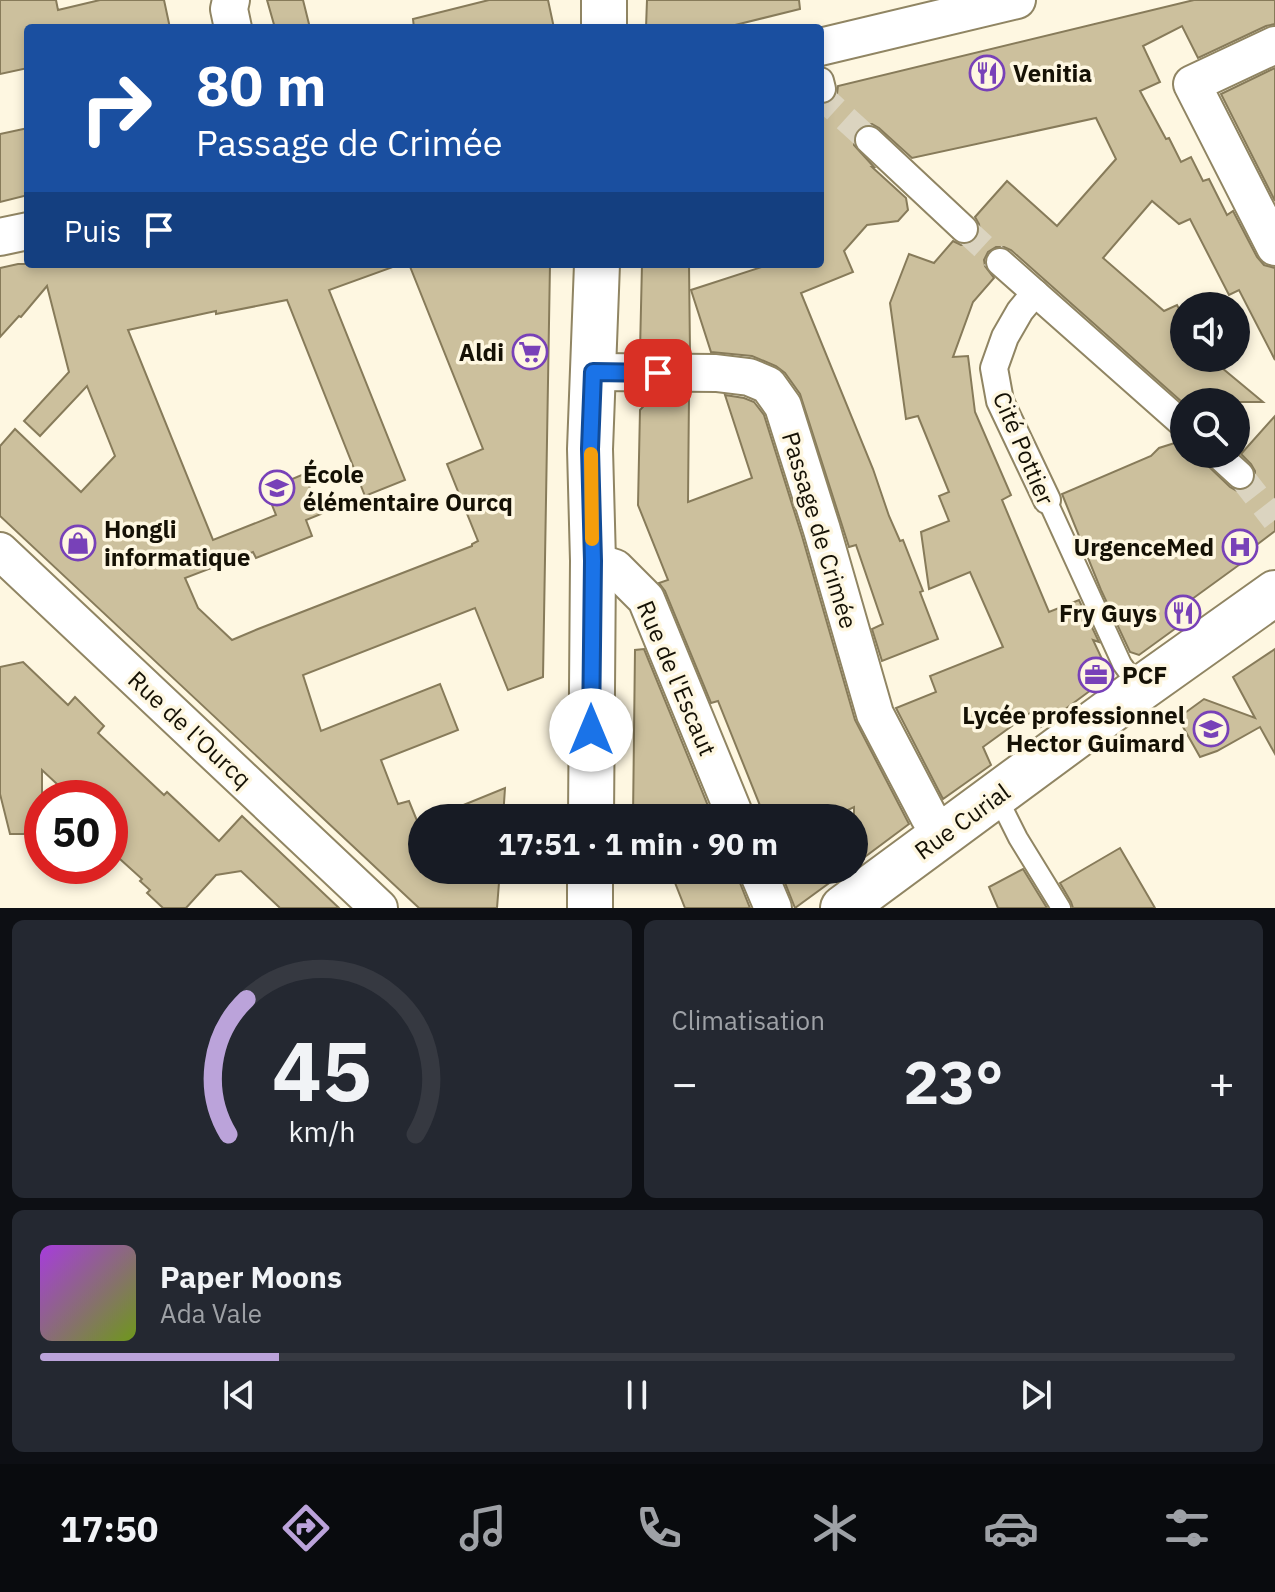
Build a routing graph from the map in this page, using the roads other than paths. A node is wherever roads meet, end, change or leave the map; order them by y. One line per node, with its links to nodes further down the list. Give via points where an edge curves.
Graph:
1 (231, 0): 4 (street)
2 (604, 0): 5 (main road)
3 (1017, 0): 7 (street)
4 (232, 24)
5 (604, 24)
6 (1275, 45): 12 (street, via 1192,84)
7 (824, 46)
8 (869, 140): 9 (street)
9 (964, 229)
10 (24, 232): 11 (street)
11 (0, 237)
12 (1275, 247)
13 (1000, 262): 15 (street)
14 (597, 268): 16 (main road)
15 (1035, 293): 17 (street); 20 (street, Cité Pottier, via 1005,337 994,368 1000,401)
16 (593, 372): 22 (main road); 28 (street, Passage de Crimée, via 716,373 768,385 783,406 875,714)
17 (1170, 413)
18 (1232, 468): 19 (street)
19 (1240, 475)
20 (1047, 500): 24 (lane, Cité Pottier, via 1122,664)
21 (0, 551): 31 (street, Rue de l'Ourcq)
22 (593, 561): 26 (main road); 27 (street, Rue de l'Escaut, via 615,568 646,599)
23 (1275, 593): 24 (main road, Rue Curial)
24 (1140, 689): 25 (main road, Rue Curial)
25 (997, 796): 28 (main road, Rue Curial); 35 (lane)
26 (591, 804)
27 (730, 804)
28 (941, 837): 34 (main road, Rue Curial)
29 (590, 884): 32 (main road)
30 (763, 884): 33 (street)
31 (379, 908)
32 (590, 908)
33 (773, 908)
34 (843, 908)
35 (1061, 908)

